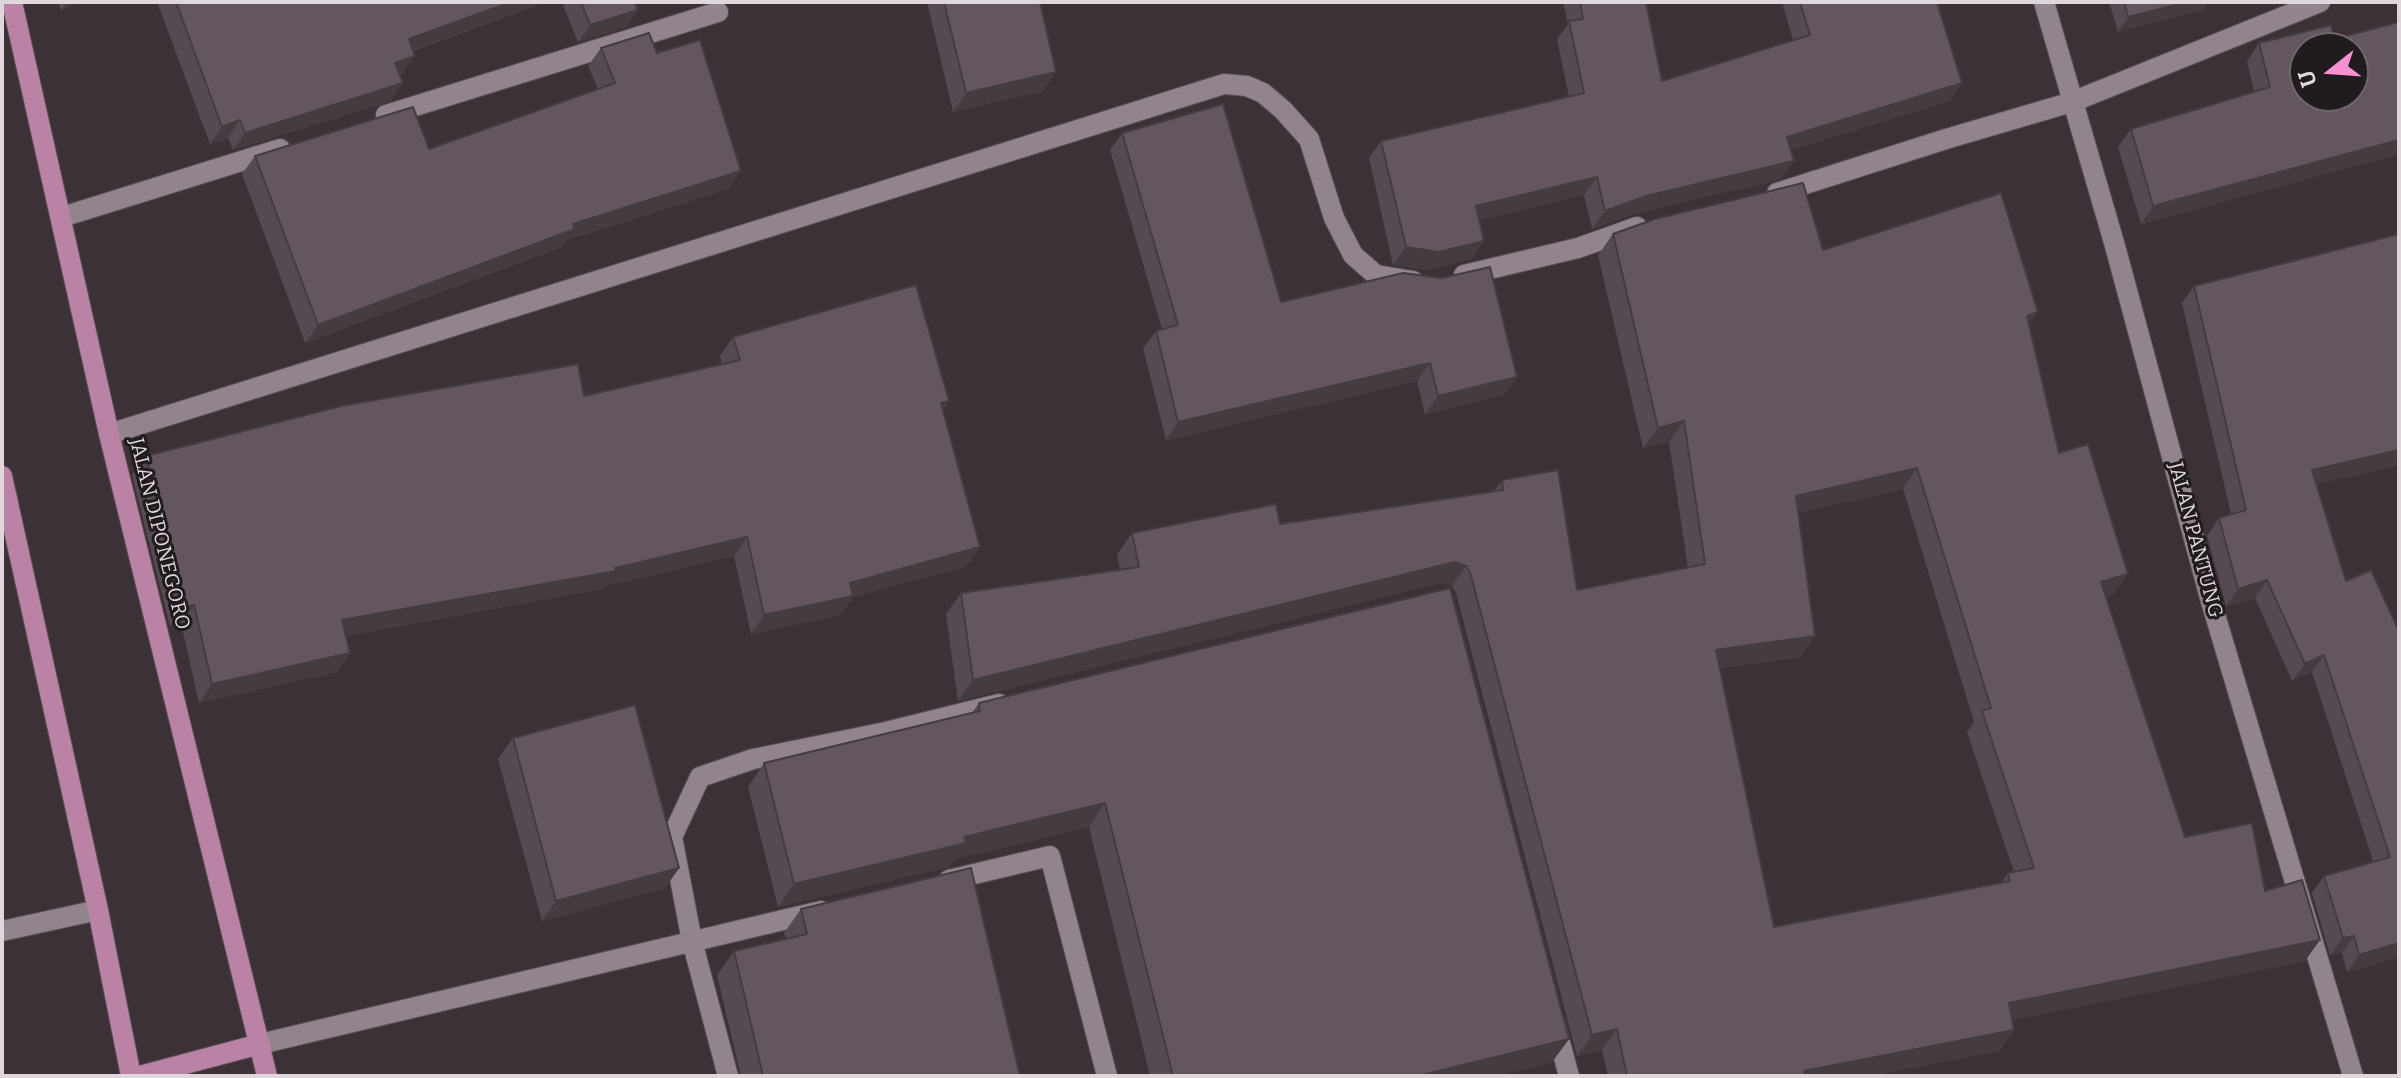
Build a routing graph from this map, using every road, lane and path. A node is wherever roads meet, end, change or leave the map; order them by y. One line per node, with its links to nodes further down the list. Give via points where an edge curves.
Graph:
1 (12, 2): 9 (main road, JALAN DIPONEGORO)
2 (2044, 2): 5 (street, JALAN PANTUNG)
3 (2320, 2): 5 (street)
4 (718, 12): 6 (street)
5 (2072, 102): 8 (street); 27 (street, JALAN PANTUNG, via 2210,598)
6 (367, 121)
7 (306, 140): 9 (street)
8 (1755, 198)
9 (62, 217): 11 (main road, JALAN DIPONEGORO)
10 (1652, 223): 11 (street, via 1578,248 1435,282 1376,275 1353,255 1334,218 1309,139 1263,93 1224,84)
11 (109, 434): 20 (main road, JALAN DIPONEGORO)
12 (2, 476): 16 (main road)
13 (1025, 698): 18 (street, via 753,759 700,777 672,837)
14 (931, 884): 25 (street, via 1050,856)
15 (841, 906): 18 (street)
16 (98, 910): 17 (street); 21 (main road)
17 (2, 931)
18 (692, 941): 20 (street); 24 (street)
19 (1549, 1001): 26 (street)
20 (260, 1044): 22 (main road); 23 (main road, JALAN DIPONEGORO)
21 (131, 1076)
22 (140, 1076)
23 (267, 1076)
24 (728, 1076)
25 (1107, 1076)
26 (1569, 1076)
27 (2353, 1076)

